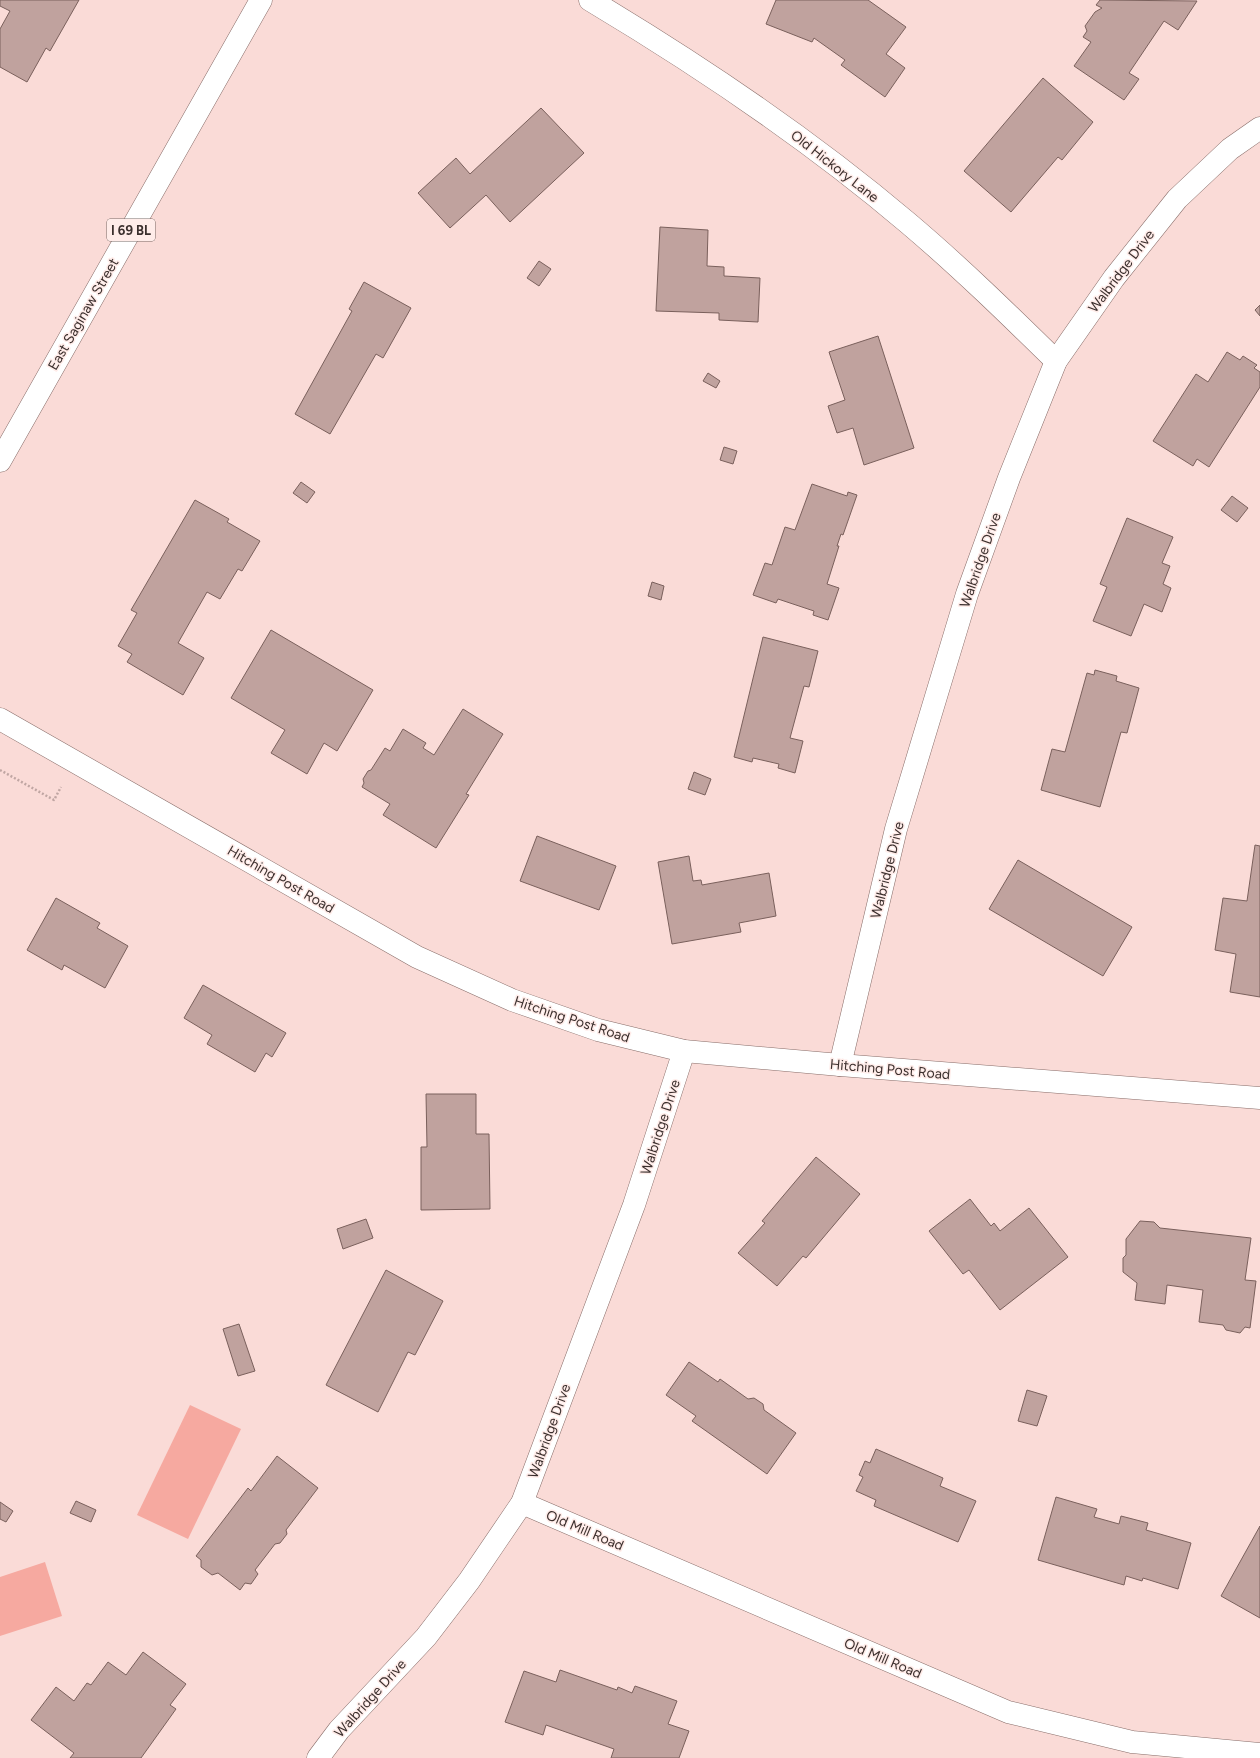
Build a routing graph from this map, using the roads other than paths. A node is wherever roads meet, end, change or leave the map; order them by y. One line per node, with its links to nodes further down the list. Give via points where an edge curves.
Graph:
1 (261, 0): 5 (street, East Saginaw Street / I 69 BL)
2 (590, 0): 4 (street, Old Hickory Lane, via 665,45 749,101 830,160 915,229)
3 (1260, 128): 4 (street, Walbridge Drive, via 1230,149 1177,199 1114,278)
4 (1056, 361): 8 (street, Walbridge Drive, via 1009,478 967,594 896,829)
5 (0, 461)
6 (0, 719): 7 (street, Hitching Post Road, via 417,957 519,1003 598,1030)
7 (684, 1051): 8 (street, Hitching Post Road); 10 (street, Walbridge Drive, via 634,1205)
8 (840, 1065): 9 (street, Hitching Post Road)
9 (1260, 1098)
10 (522, 1503): 11 (street, Old Mill Road, via 1008,1712 1132,1742); 12 (street, Walbridge Drive, via 469,1581 426,1637 339,1730)
11 (1260, 1754)
12 (318, 1758)

